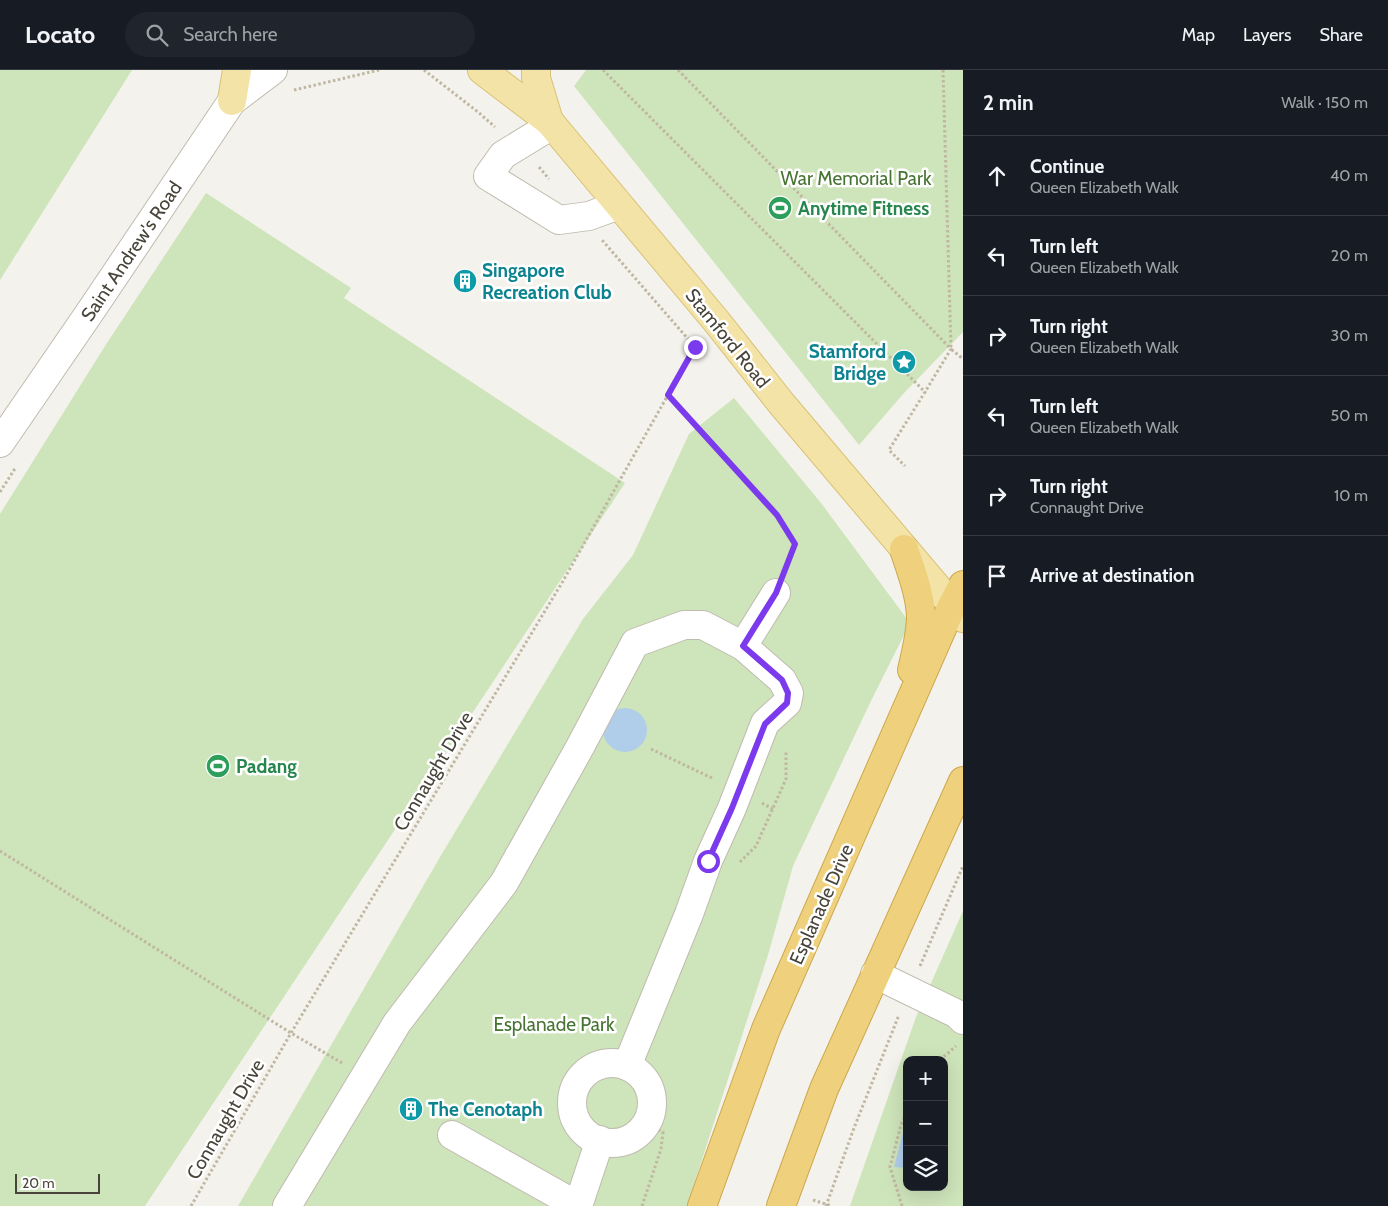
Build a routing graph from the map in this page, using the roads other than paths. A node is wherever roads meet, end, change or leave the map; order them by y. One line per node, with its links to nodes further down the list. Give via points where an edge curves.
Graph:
1 (237, 70): 5 (main road)
2 (482, 70): 6 (main road, Stamford Road)
3 (536, 70): 6 (main road)
4 (280, 81): 5 (street, Saint Andrew's Road)
5 (232, 101): 8 (street, Saint Andrew's Road)
6 (550, 123): 7 (main road, Stamford Road); 7 (street, via 503,154 488,176 559,220 589,216)
7 (619, 205): 9 (main road, Stamford Road)
8 (0, 442)
9 (904, 549): 11 (main road, Stamford Road); 13 (highway, via 915,582 921,617 917,652)
10 (776, 593): 12 (street)
11 (959, 603): 13 (highway, Esplanade Drive)
12 (743, 646): 17 (street, via 782,680 788,693 787,703 765,724); 20 (street, via 702,625 684,625 635,643 504,883 397,1023)
13 (891, 744): 22 (highway, Esplanade Drive, via 766,1029)
14 (963, 781): 15 (highway)
15 (875, 974): 16 (street, via 957,1014); 23 (highway, via 824,1089)
16 (963, 1030)
17 (627, 1066): 19 (street, via 641,1075 650,1090 652,1109 647,1123 625,1140); 19 (street, via 613,1063 598,1066 584,1075 574,1092 573,1109 579,1124)
18 (452, 1135): 21 (street)
19 (600, 1140): 21 (street)
20 (287, 1206)
21 (578, 1206)
22 (702, 1206)
23 (781, 1206)

